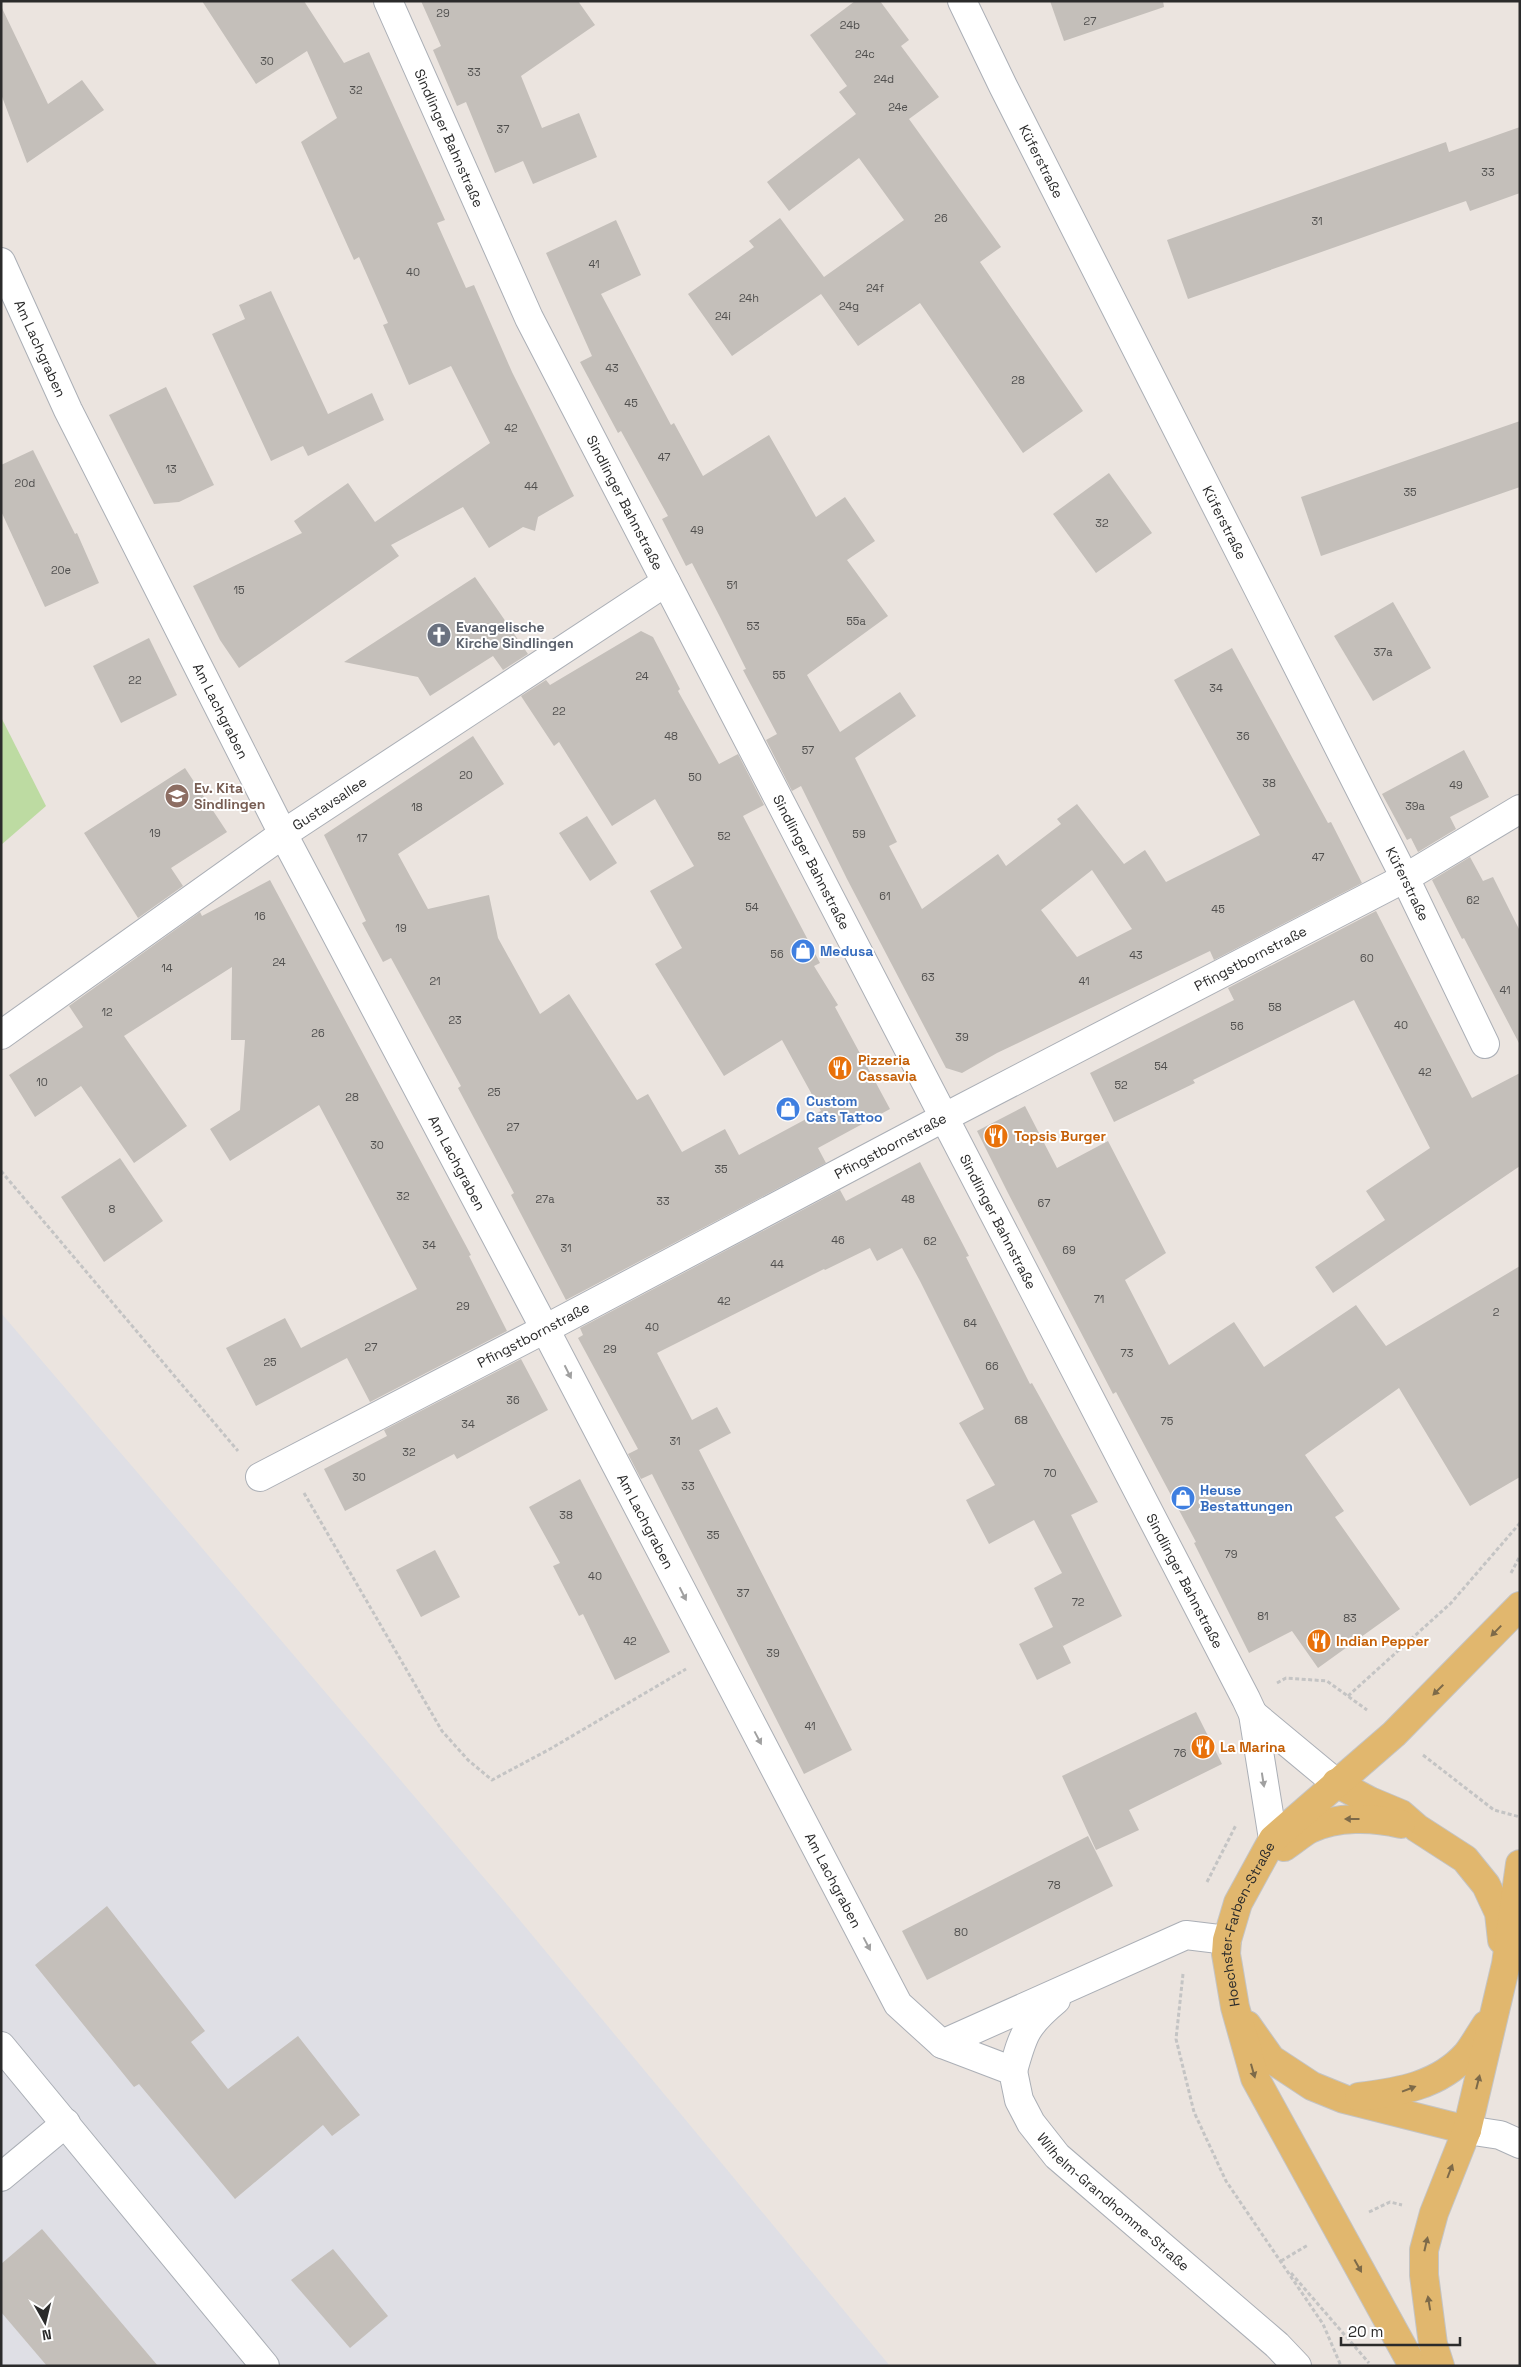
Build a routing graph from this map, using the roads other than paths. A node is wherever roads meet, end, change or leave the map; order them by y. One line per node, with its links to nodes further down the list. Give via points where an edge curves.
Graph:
1 (388, 1): 4 (street, Sindlinger Bahnstraße, via 529,318)
2 (962, 1): 7 (street, Küferstraße)
3 (1, 262): 6 (street, Am Lachgraben, via 68,410)
4 (666, 582): 6 (street, Gustavsallee); 10 (street, Sindlinger Bahnstraße)
5 (1520, 809): 7 (street, Pfingstbornstraße)
6 (283, 834): 8 (street, Gustavsallee); 11 (street, Am Lachgraben)
7 (1405, 878): 9 (street, Küferstraße); 10 (street, Pfingstbornstraße)
8 (1, 1035)
9 (1485, 1044)
10 (944, 1117): 11 (street, Pfingstbornstraße); 14 (street, Sindlinger Bahnstraße)
11 (546, 1329): 12 (street, Pfingstbornstraße); 24 (street, Am Lachgraben, one-way to 24, via 898,2004)
12 (260, 1477)
13 (1520, 1606): 15 (main road, Hoechster-Farben-Straße, one-way to 15, via 1394,1734)
14 (1253, 1714): 15 (street, Sindlinger Bahnstraße); 17 (street, Sindlinger Bahnstraße, one-way to 17)
15 (1336, 1783): 16 (main road, via 1401,1814); 17 (main road, Hoechster-Farben-Straße)
16 (1417, 1828): 17 (main road, one-way to 17, via 1390,1821 1346,1819 1310,1829); 20 (main road, via 1465,1859 1486,1885 1499,1913)
17 (1267, 1851): 19 (main road, Hoechster-Farben-Straße, via 1238,1903)
18 (1520, 1864): 20 (main road)
19 (1227, 1940): 21 (street, via 1186,1935); 22 (main road, Hoechster-Farben-Straße, via 1226,1954)
20 (1506, 1964): 23 (main road)
21 (1090, 1977): 24 (street); 26 (street, via 1033,2020 1021,2042)
22 (1235, 2007): 27 (main road, via 1271,2059 1312,2086); 34 (main road, Hoechster-Farben-Straße, one-way to 34, via 1255,2078)
23 (1495, 2011): 27 (main road, one-way to 23, via 1401,2092 1436,2078 1467,2054); 29 (main road, one-way to 23)
24 (942, 2044): 26 (street)
25 (1, 2046): 28 (street)
26 (1013, 2071): 33 (street, Wilhelm-Grandhomme-Straße, via 1019,2100 1031,2123 1057,2156 1277,2345)
27 (1344, 2099): 29 (main road)
28 (66, 2123): 31 (street); 32 (street)
29 (1467, 2130): 30 (street, via 1500,2135); 35 (main road, one-way to 29, via 1433,2344 1424,2250 1434,2213)
30 (1520, 2144)
31 (1, 2177)
32 (265, 2366)
33 (1297, 2366)
34 (1413, 2366)
35 (1440, 2366)

